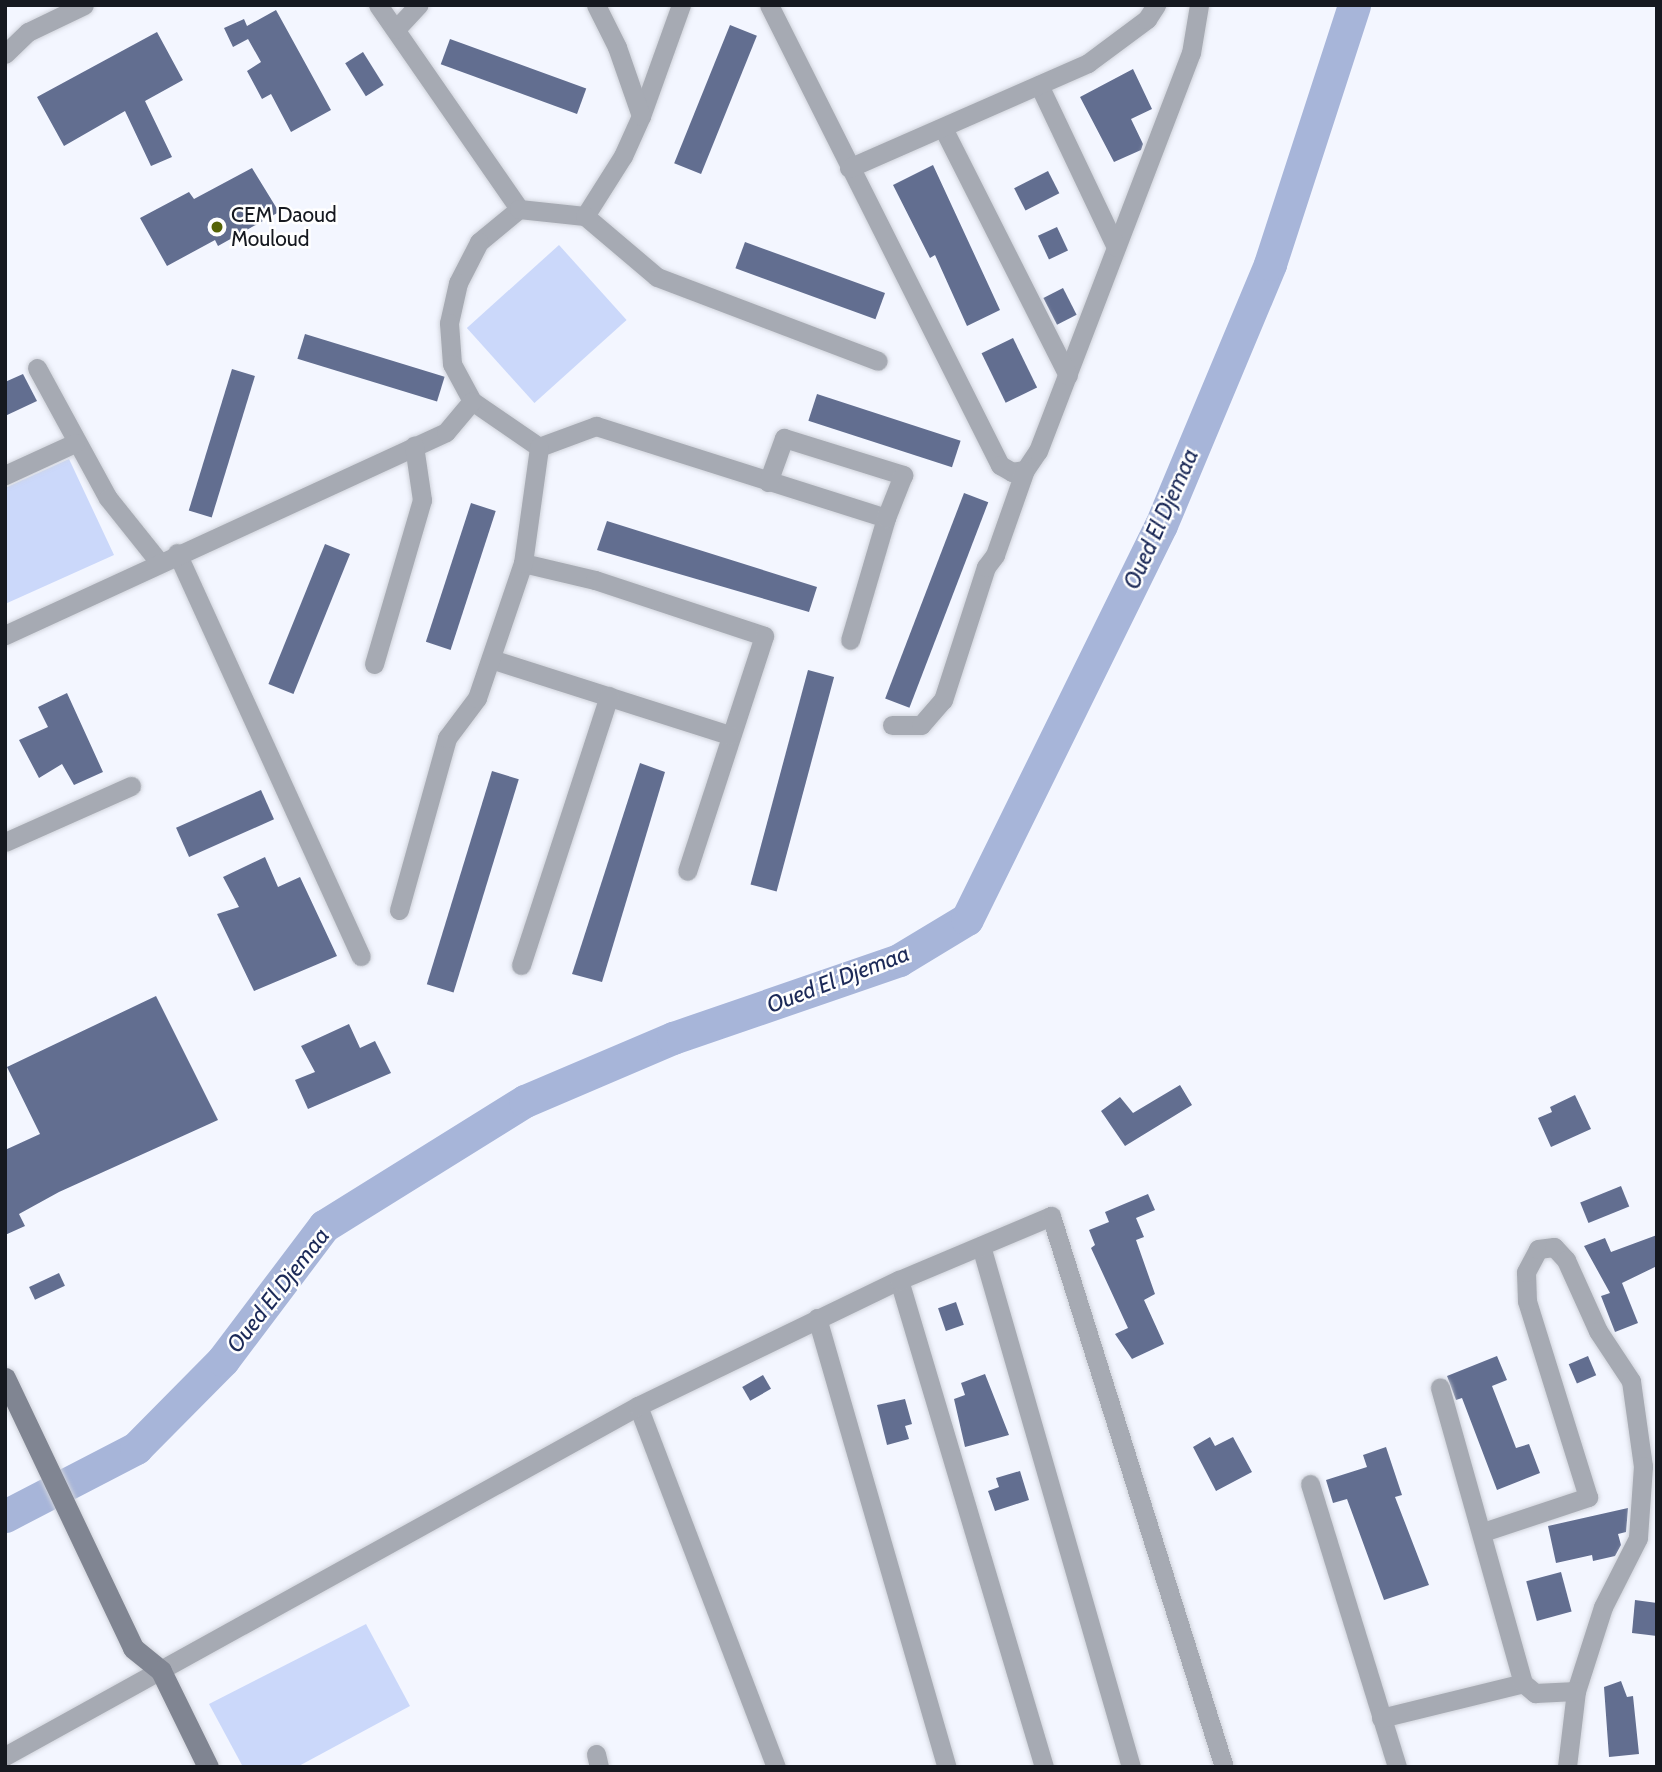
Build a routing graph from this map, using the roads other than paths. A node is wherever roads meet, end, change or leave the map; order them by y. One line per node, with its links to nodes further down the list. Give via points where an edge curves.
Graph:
1 (83, 5): 10 (street, via 28,32)
2 (378, 5): 9 (street)
3 (418, 5): 9 (street)
4 (596, 5): 12 (street, via 617,47)
5 (681, 5): 12 (street)
6 (769, 5): 14 (street)
7 (1156, 5): 11 (street, via 1147,19 1088,63)
8 (1199, 5): 17 (street, via 1191,53)
9 (396, 29): 15 (street)
10 (5, 54)
11 (1039, 85): 13 (street); 17 (street)
12 (641, 116): 16 (street, via 623,156)
13 (943, 128): 14 (street); 20 (street)
14 (849, 168): 25 (street, via 1000,465 1012,472)
15 (519, 209): 16 (street); 21 (street, via 479,242 458,283 449,323 452,364)
16 (585, 216): 18 (street, via 657,277)
17 (1116, 247): 20 (street)
18 (878, 361)
19 (37, 368): 22 (street)
20 (1068, 374): 25 (street, via 1038,452)
21 (472, 401): 23 (street, via 446,432); 24 (street)
22 (75, 443): 26 (street); 30 (street, via 108,498)
23 (414, 446): 29 (street); 35 (street, via 422,500)
24 (540, 447): 27 (street, via 596,426); 31 (street)
25 (1025, 470): 37 (street, via 983,576 943,701 921,725)
26 (5, 475)
27 (768, 481): 28 (street); 28 (street, via 784,438 837,454 903,475)
28 (886, 518): 33 (street)
29 (177, 553): 30 (street); 43 (street)
30 (159, 562): 32 (street)
31 (523, 563): 34 (street); 38 (street, via 595,580 764,636)
32 (5, 635)
33 (850, 640)
34 (491, 659): 36 (street); 42 (street, via 477,698 447,738)
35 (374, 664)
36 (609, 696): 38 (street); 44 (street)
37 (892, 725)
38 (729, 735): 41 (street)
39 (131, 786): 40 (street)
40 (5, 842)
41 (687, 871)
42 (399, 910)
43 (360, 957)
44 (521, 965)
45 (981, 1246): 46 (street); 62 (street); 63 (street, via 1051,1216)
46 (899, 1280): 47 (street); 61 (street)
47 (817, 1318): 50 (street); 60 (street)
48 (7, 1382): 53 (street, via 133,1648)
49 (1440, 1387): 52 (street)
50 (638, 1406): 53 (street); 59 (street)
51 (1310, 1484): 56 (street)
52 (1483, 1532): 54 (street); 55 (street, via 1588,1497 1527,1301 1526,1272 1538,1249 1554,1247 1566,1259 1598,1331 1631,1381 1643,1466 1638,1538 1603,1606)
53 (161, 1671): 57 (street); 58 (street)
54 (1523, 1683): 55 (street, via 1535,1693); 56 (street)
55 (1576, 1691): 65 (street)
56 (1381, 1718): 64 (street)
57 (5, 1756)
58 (208, 1767)
59 (776, 1767)
60 (947, 1767)
61 (1044, 1767)
62 (1131, 1767)
63 (1224, 1767)
64 (1397, 1767)
65 (1567, 1767)

